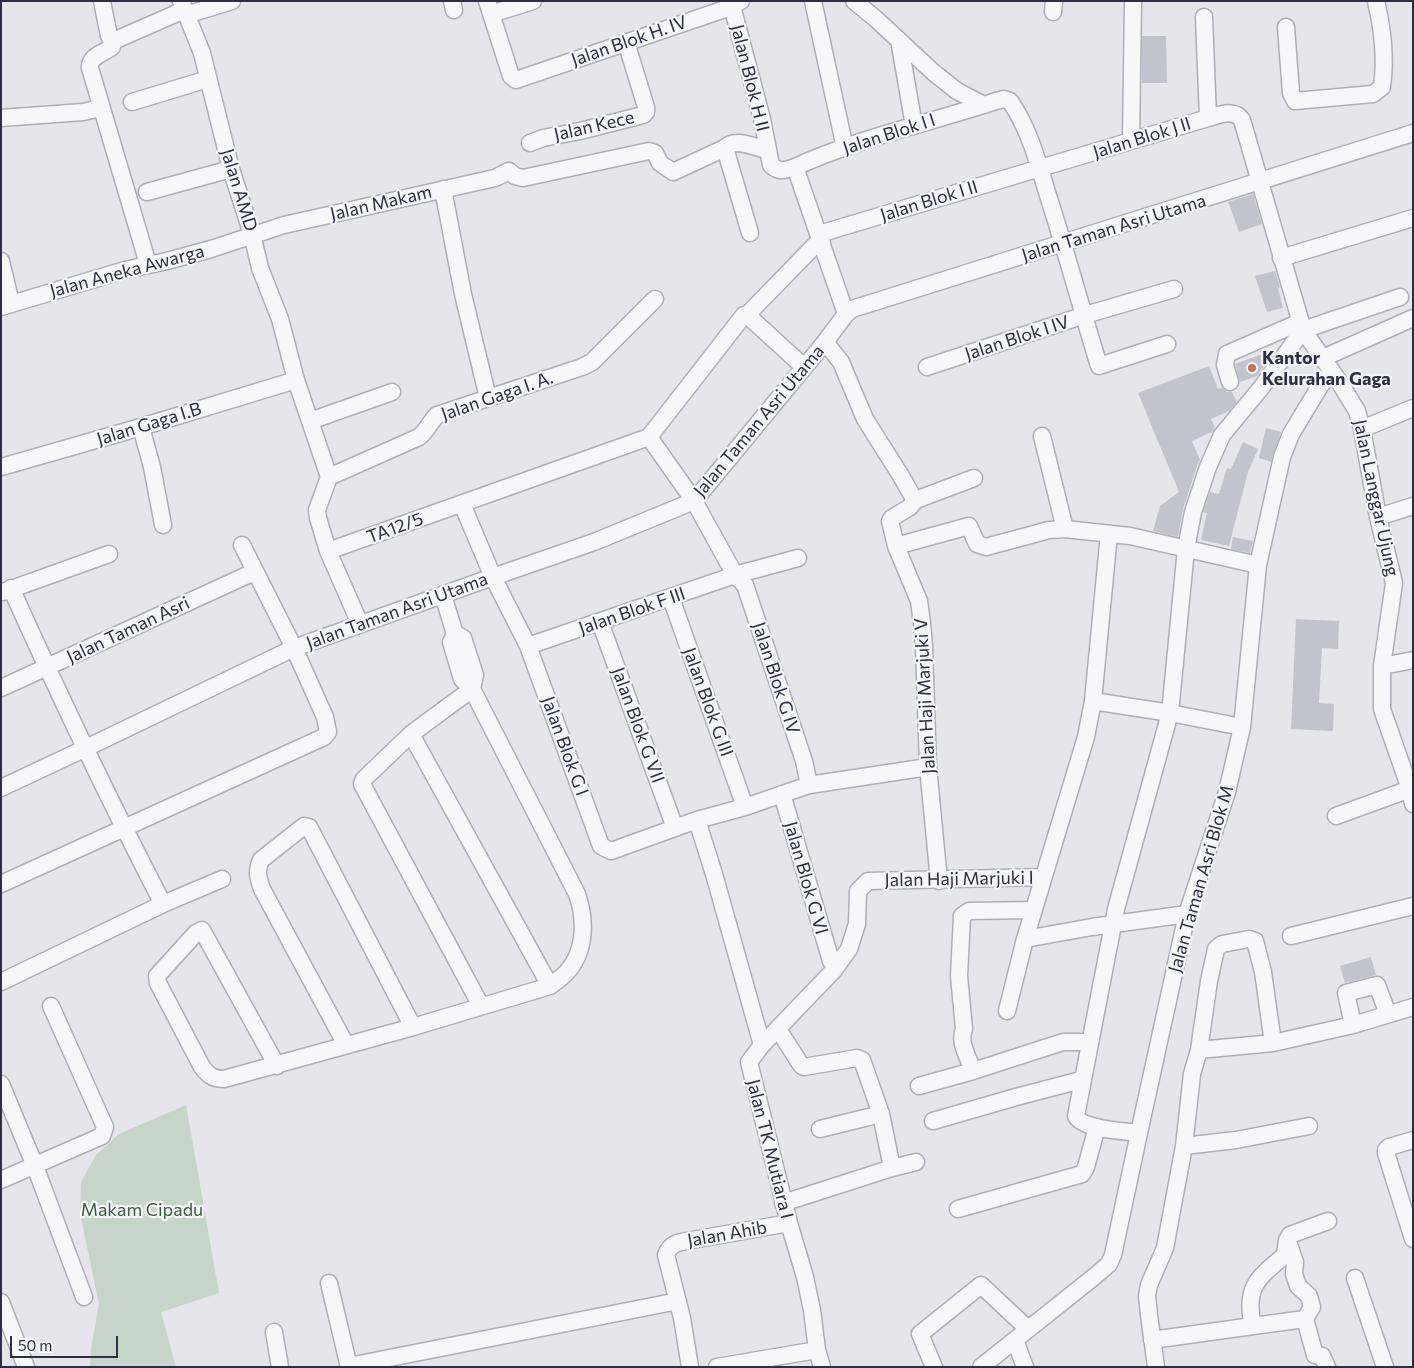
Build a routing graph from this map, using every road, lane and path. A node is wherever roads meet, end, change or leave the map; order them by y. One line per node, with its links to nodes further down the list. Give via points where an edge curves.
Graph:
1 (102, 1): 13 (street, via 110,36)
2 (232, 1): 10 (street)
3 (533, 1): 9 (street)
4 (813, 1): 28 (street)
5 (854, 1): 14 (street)
6 (1133, 1): 25 (street)
7 (1376, 1): 12 (street, via 1384,39 1384,72 1382,87 1373,94 1295,101 1291,92)
8 (732, 4): 15 (street, Jalan Blok H. IV); 29 (street, Jalan Blok H II)
9 (489, 8): 15 (street, Jalan Blok H. IV, via 511,76 516,80)
10 (184, 9): 13 (street); 16 (street, Jalan AMD, via 202,53)
11 (1204, 17): 21 (street)
12 (1286, 27)
13 (114, 40): 19 (street, via 112,47 102,51 90,64)
14 (899, 40): 18 (street, via 957,91); 23 (street)
15 (626, 42): 26 (street, Jalan Kece, via 646,112)
16 (208, 79): 17 (street); 32 (street, Jalan AMD)
17 (132, 102)
18 (984, 105): 23 (street, Jalan Blok I I); 31 (street, Jalan Blok I I, via 1010,101 1018,112)
19 (101, 108): 20 (street); 43 (street)
20 (1, 118)
21 (1208, 118): 22 (street, Jalan Blok J II, via 1234,113); 25 (street, Jalan Blok J II)
22 (1242, 120): 33 (street, Jalan Langgar Ujung)
23 (914, 126): 28 (street, Jalan Blok I I)
24 (1413, 133): 33 (street, Jalan Taman Asri Utama)
25 (1131, 141): 31 (street, Jalan Blok J II)
26 (530, 143)
27 (725, 148): 29 (street, via 736,142); 34 (street, Jalan Makam, via 674,172 649,150 523,178 509,172); 37 (street)
28 (845, 148): 30 (street, Jalan Blok I I)
29 (767, 150): 30 (street, via 775,169 783,171)
30 (795, 167): 39 (street)
31 (1040, 168): 39 (street, Jalan Blok I II); 40 (street)
32 (231, 169): 35 (street); 38 (street, Jalan AMD)
33 (1261, 182): 40 (street, Jalan Taman Asri Utama); 41 (street, Jalan Langgar Ujung)
34 (443, 189): 38 (street, Jalan Makam); 61 (street, via 462,294)
35 (146, 192)
36 (1413, 218): 41 (street)
37 (750, 233)
38 (252, 234): 43 (street, Jalan Aneka Awarga, via 211,249); 58 (street, Jalan AMD)
39 (820, 238): 48 (street); 50 (street)
40 (1064, 243): 48 (street, Jalan Taman Asri Utama, via 852,309); 49 (street)
41 (1281, 258): 52 (street, Jalan Langgar Ujung)
42 (1, 261): 47 (street)
43 (148, 264): 47 (street, Jalan Aneka Awarga)
44 (1174, 289): 49 (street)
45 (1400, 298): 52 (street)
46 (655, 299): 61 (street, Jalan Gaga I. A., via 592,362)
47 (6, 305)
48 (846, 314): 53 (street, Jalan Taman Asri Utama)
49 (1085, 315): 54 (street, Jalan Blok I IV, via 1100,366); 57 (street, Jalan Blok I IV)
50 (744, 316): 56 (street); 67 (street)
51 (1413, 318): 55 (street)
52 (1301, 326): 55 (street, Jalan Langgar Ujung); 59 (street, via 1227,354 1225,365); 81 (street, via 1261,388 1222,435 1193,512)
53 (825, 342): 56 (street, Jalan Taman Asri Utama); 71 (street, via 842,362 865,419)
54 (1167, 344)
55 (1327, 364): 65 (street, Jalan Langgar Ujung, via 1357,411); 85 (street, Jalan Taman Asri Blok M, via 1320,386 1291,434 1282,457)
56 (804, 366): 74 (street, Jalan Taman Asri Utama)
57 (927, 367)
58 (296, 380): 63 (street, Jalan AMD); 64 (street, Jalan Gaga I.B)
59 (1230, 382)
60 (392, 392): 63 (street)
61 (488, 398): 69 (street, Jalan Gaga I. A., via 437,415 419,437)
62 (1413, 408): 65 (street)
63 (310, 421): 69 (street, Jalan AMD)
64 (141, 427): 68 (street, Jalan Gaga I.B); 76 (street)
65 (1362, 429): 75 (street, Jalan Langgar Ujung)
66 (1042, 436): 77 (street)
67 (650, 437): 72 (street, TA12/5); 74 (street, Jalan Blok G IV)
68 (1, 467)
69 (329, 477): 82 (street, via 318,510)
70 (974, 478): 71 (street)
71 (913, 501): 80 (street, Jalan Haji Marjuki V, via 910,507 890,521)
72 (462, 504): 82 (street, TA12/5); 88 (street, Jalan Blok G I)
73 (1413, 506): 75 (street)
74 (698, 507): 87 (street, Jalan Blok G IV); 88 (street, Jalan Taman Asri Utama)
75 (1378, 517): 98 (street, Jalan Langgar Ujung, via 1394,583)
76 (163, 525)
77 (1065, 529): 78 (street); 80 (street, via 1049,530 986,547 976,544 969,526)
78 (1109, 534): 81 (street); 101 (street)
79 (242, 545): 86 (street)
80 (896, 546): 106 (street, Jalan Haji Marjuki V, via 919,602 924,646)
81 (1186, 549): 85 (street); 102 (street)
82 (328, 551): 93 (street)
83 (109, 554): 89 (street)
84 (798, 558): 87 (street, Jalan Blok F III)
85 (1258, 565): 103 (street, Jalan Taman Asri Blok M)
86 (254, 572): 95 (street); 97 (street, Jalan Taman Asri)
87 (735, 575): 91 (street, Jalan Blok F III); 107 (street, Jalan Blok G IV, via 745,585 804,760)
88 (487, 578): 90 (street, Jalan Taman Asri Utama); 94 (street, Jalan Blok G I)
89 (6, 590): 97 (street)
90 (443, 595): 93 (street, Jalan Taman Asri Utama); 100 (street, via 455,634 463,638 475,675)
91 (671, 598): 92 (street, Jalan Blok F III); 111 (street, Jalan Blok G III)
92 (600, 622): 94 (street, Jalan Blok F III); 114 (street, Jalan Blok G VII)
93 (360, 624): 95 (street, Jalan Taman Asri Utama)
94 (528, 646): 114 (street, Jalan Blok G I, via 602,846 612,851)
95 (294, 648): 105 (street, Jalan Taman Asri Utama); 115 (street, via 325,717 328,732 324,737)
96 (1413, 660): 98 (street)
97 (46, 667): 99 (street, Jalan Taman Asri); 105 (street)
98 (1382, 674): 110 (street, Jalan Langgar Ujung, via 1382,709)
99 (1, 688)
100 (472, 689): 104 (street); 129 (street, via 582,909 582,935 577,954 566,973)
101 (1093, 701): 102 (street); 116 (street, via 1086,737)
102 (1170, 713): 103 (street); 124 (street)
103 (1242, 727): 123 (street, Jalan Taman Asri Blok M, via 1227,792)
104 (411, 734): 129 (street); 131 (street, via 362,784)
105 (86, 748): 108 (street, Jalan Taman Asri Utama); 115 (street)
106 (928, 767): 107 (street); 118 (street, Jalan Haji Marjuki V)
107 (809, 785): 109 (street)
108 (1, 788)
109 (782, 794): 111 (street); 127 (street, Jalan Blok G VI)
110 (1411, 796): 112 (street)
111 (746, 807): 113 (street)
112 (1336, 816)
113 (697, 820): 114 (street); 141 (street)
114 (675, 828)
115 (124, 829): 119 (street); 120 (street)
116 (1043, 877): 118 (street, Jalan Haji Marjuki I); 122 (street)
117 (222, 879): 120 (street)
118 (939, 881): 137 (street, Jalan Haji Marjuki I, via 863,884 858,890 857,924 849,949 834,970)
119 (1, 884)
120 (163, 904): 128 (street)
121 (1413, 906): 125 (street)
122 (1034, 910): 126 (street); 144 (street, via 969,912 962,916 959,976 964,1029 961,1035)
123 (1187, 914): 124 (street); 153 (street, Jalan Taman Asri Blok M)
124 (1113, 924): 126 (street); 138 (street)
125 (1291, 936)
126 (1025, 939): 133 (street)
127 (831, 961)
128 (1, 982)
129 (550, 986): 131 (street)
130 (51, 1006): 157 (street, via 105,1128 102,1136)
131 (480, 1006): 136 (street)
132 (1413, 1007): 134 (street)
133 (1007, 1011)
134 (1388, 1014): 135 (street); 135 (street, via 1377,986 1346,993)
135 (1353, 1025): 139 (street)
136 (413, 1027): 140 (street); 140 (street, via 309,827 304,826 261,860 257,868 258,878)
137 (778, 1029): 141 (street, Jalan Haji Marjuki I); 148 (street, via 804,1067 857,1058 862,1060)
138 (1089, 1042): 144 (street, via 1063,1042); 145 (street)
139 (1273, 1043): 142 (street); 142 (street, via 1263,972 1255,941 1249,939 1218,945)
140 (346, 1045): 143 (street)
141 (762, 1045): 160 (street, Jalan TK Mutiara I, via 749,1062)
142 (1199, 1050): 155 (street, via 1192,1074)
143 (276, 1066): 143 (street, via 205,934 202,930 196,933 157,976 202,1067 209,1076 224,1079)
144 (972, 1071): 147 (street)
145 (1081, 1080): 149 (street); 151 (street, via 1076,1116)
146 (1, 1084): 157 (street)
147 (919, 1086)
148 (881, 1114): 152 (street); 158 (street)
149 (933, 1121)
150 (1309, 1126): 155 (street)
151 (1097, 1127): 153 (street); 161 (street, via 1082,1174)
152 (820, 1129)
153 (1139, 1133): 174 (street, Jalan Taman Asri Blok M, via 1116,1246 1109,1264)
154 (1413, 1140): 165 (street, via 1389,1147 1386,1153)
155 (1184, 1146): 175 (street, via 1165,1248 1149,1285)
156 (916, 1162): 158 (street)
157 (35, 1166): 159 (street); 168 (street)
158 (892, 1168): 160 (street)
159 (1, 1180)
160 (784, 1203): 163 (street, Jalan TK Mutiara I)
161 (958, 1209)
162 (1328, 1222): 164 (street, via 1290,1235)
163 (789, 1224): 169 (street, Jalan Ahib, via 674,1243 666,1255); 176 (street, Jalan TK Mutiara I, via 805,1277)
164 (1287, 1240): 171 (street, via 1295,1262 1298,1286 1309,1296 1312,1307); 172 (street, via 1285,1255 1257,1282 1249,1308)
165 (1413, 1240)
166 (1355, 1278): 188 (street)
167 (329, 1283): 177 (street)
168 (84, 1297)
169 (678, 1301): 177 (street); 180 (street, Jalan Ahib)
170 (1, 1302): 178 (street)
171 (1305, 1319): 172 (street); 187 (street, via 1315,1355 1322,1356)
172 (1253, 1326): 175 (street)
173 (274, 1332): 179 (street)
174 (1022, 1335): 183 (street, via 981,1285 920,1334); 184 (street, Jalan Taman Asri Blok M); 185 (street)
175 (1152, 1340): 186 (street)
176 (817, 1350): 181 (street); 182 (street, Jalan TK Mutiara I)
177 (349, 1366)
178 (26, 1367)
179 (280, 1367)
180 (690, 1367)
181 (717, 1367)
182 (822, 1367)
183 (934, 1367)
184 (981, 1367)
185 (1025, 1367)
186 (1156, 1367)
187 (1326, 1367)
188 (1385, 1367)

